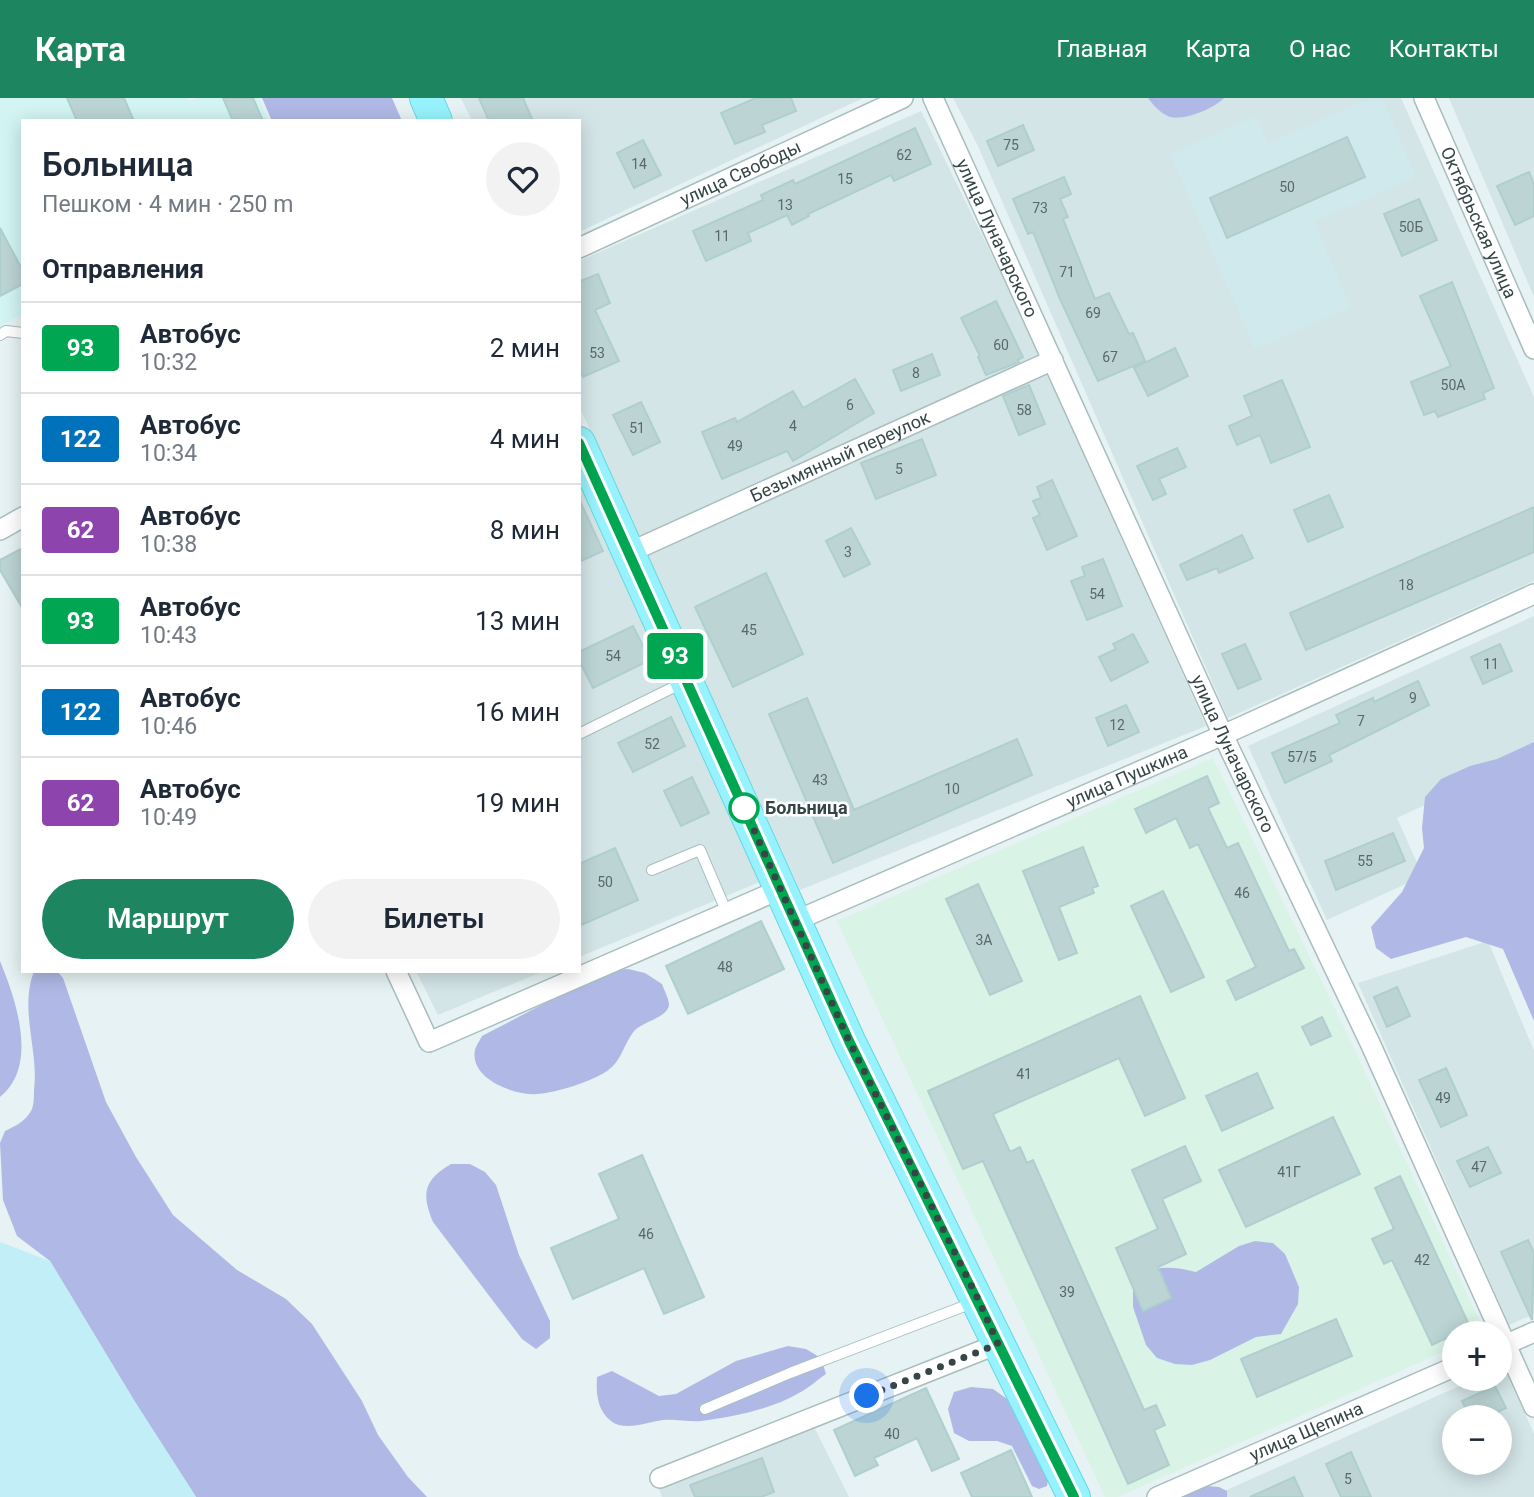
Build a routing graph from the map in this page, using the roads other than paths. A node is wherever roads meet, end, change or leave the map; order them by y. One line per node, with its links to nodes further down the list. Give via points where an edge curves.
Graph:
1 (426, 98): 5 (main road)
2 (903, 98): 6 (street, улица Свободы)
3 (933, 98): 10 (street, улица Луначарского)
4 (1424, 98): 9 (street, Октябрьская улица)
5 (435, 119)
6 (581, 247)
7 (21, 333): 8 (lane)
8 (0, 335)
9 (1534, 349)
10 (1053, 360): 14 (street, Безымянный переулок); 18 (street, улица Луначарского)
11 (581, 447): 14 (main road)
12 (21, 518): 13 (street)
13 (0, 530)
14 (628, 553): 16 (main road)
15 (1534, 594): 18 (street, улица Пушкина)
16 (686, 681): 17 (lane); 20 (main road)
17 (581, 733)
18 (1223, 735): 22 (street, улица Пушкина); 25 (street, улица Луначарского, via 1370,1043)
19 (652, 870): 21 (lane, via 700,850)
20 (781, 888): 21 (street); 22 (main road)
21 (727, 913): 23 (street, via 429,1042)
22 (795, 921): 24 (main road, via 849,1041)
23 (397, 973)
24 (979, 1301): 28 (main road); 32 (lane)
25 (1491, 1321)
26 (1534, 1332): 27 (street)
27 (1512, 1342)
28 (998, 1344): 33 (street); 34 (main road)
29 (1512, 1365): 31 (street, улица Луначарского)
30 (1442, 1372): 35 (street, улица Щепина)
31 (1534, 1407)
32 (705, 1409)
33 (660, 1478)
34 (1074, 1497)
35 (1157, 1497)

